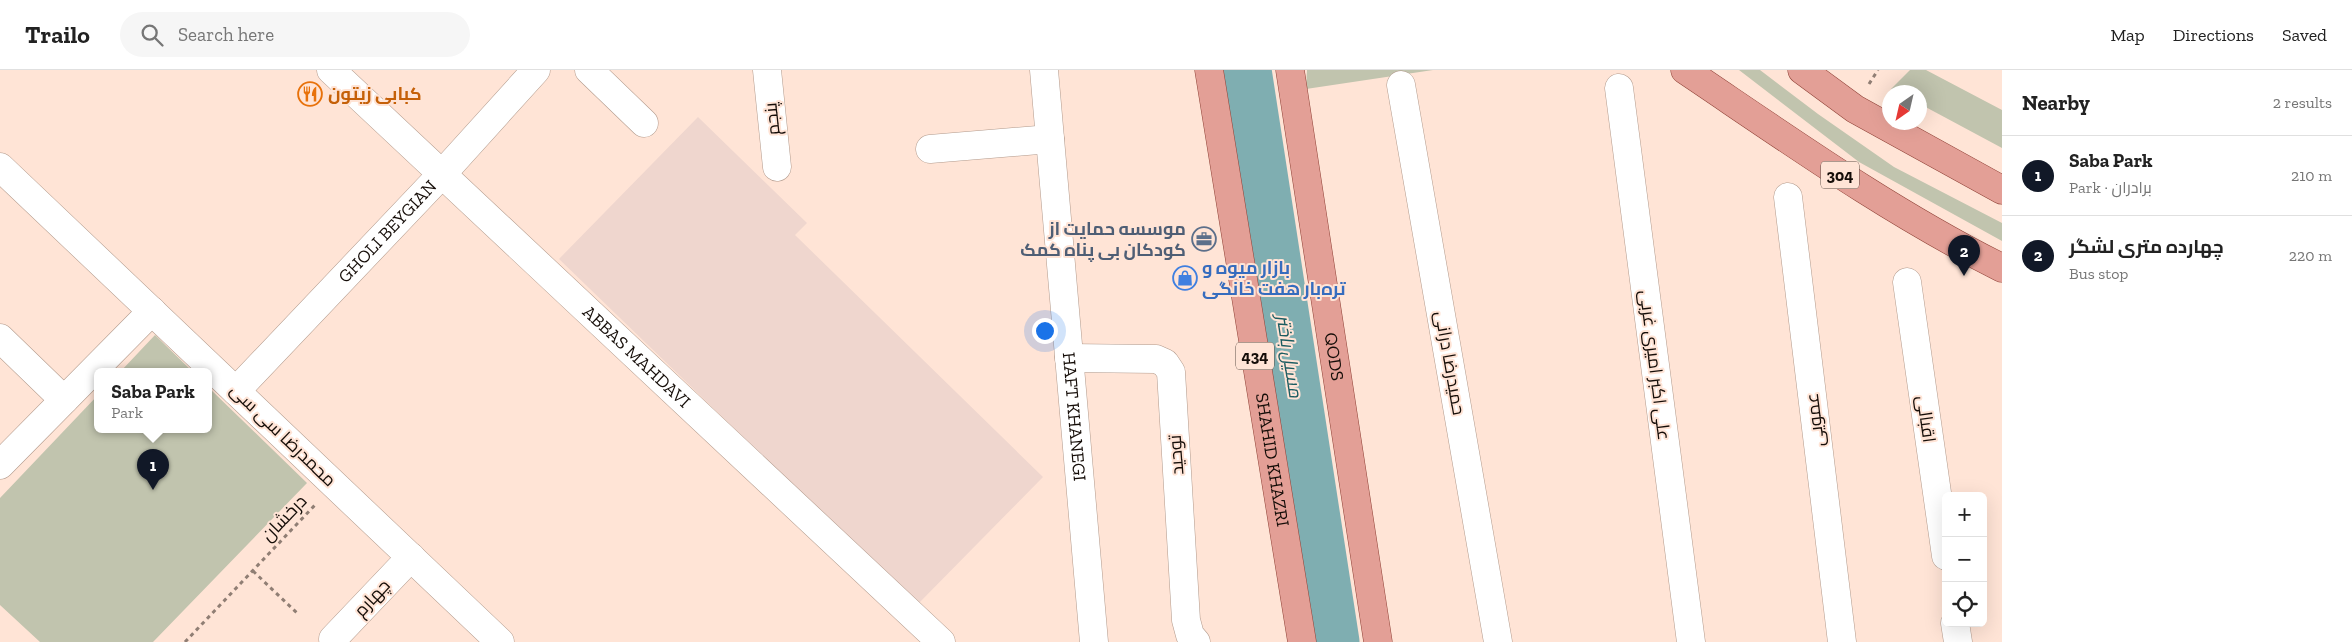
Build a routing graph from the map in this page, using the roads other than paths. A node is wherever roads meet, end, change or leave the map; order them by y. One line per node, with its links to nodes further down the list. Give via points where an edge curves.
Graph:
1 (332, 70): 17 (street, ABBAS MAHDAVI)
2 (589, 70): 12 (street)
3 (767, 70): 16 (street, پنجم)
4 (1044, 70): 13 (street, HAFT KHANEGI)
5 (1208, 70): 40 (main road, SHAHID KHAZRI / 434)
6 (1290, 70): 41 (main road, QODS)
7 (1685, 70): 20 (main road, 304, via 1869,194 1945,240)
8 (1802, 70): 18 (main road, via 1855,109)
9 (526, 74): 17 (street, GHOLI BEYGIAN)
10 (1401, 85): 42 (street, حمیدرضا درانی)
11 (1619, 88): 43 (street, علی اکبر امیری غربی)
12 (644, 123)
13 (1050, 140): 14 (street); 24 (street, HAFT KHANEGI)
14 (930, 149)
15 (0, 167): 22 (street, محمدرضا سی سی)
16 (777, 167)
17 (442, 174): 29 (street, GHOLI BEYGIAN); 37 (street, ABBAS MAHDAVI)
18 (2002, 190)
19 (1788, 197): 44 (street, عمویی)
20 (2002, 268)
21 (1907, 282): 32 (street, اقبالی)
22 (152, 311): 25 (street); 27 (street, محمدرضا سی سی)
23 (0, 338): 30 (street)
24 (1069, 358): 38 (street, HAFT KHANEGI); 39 (street, توحید, via 1156,359 1165,363 1171,372 1186,620 1190,635)
25 (96, 368)
26 (212, 368): 29 (street, محمدرضا سی سی)
27 (212, 368)
28 (94, 370): 30 (street)
29 (236, 391): 33 (street, محمدرضا سی سی)
30 (64, 400): 31 (street)
31 (0, 465)
32 (1943, 537)
33 (411, 557): 35 (street, چهارم); 36 (street, محمدرضا سی سی)
34 (1956, 627): 45 (street)
35 (333, 639)
36 (500, 642)
37 (941, 642)
38 (1094, 642)
39 (1196, 642)
40 (1302, 642)
41 (1378, 642)
42 (1498, 642)
43 (1691, 642)
44 (1842, 642)
45 (1958, 642)

